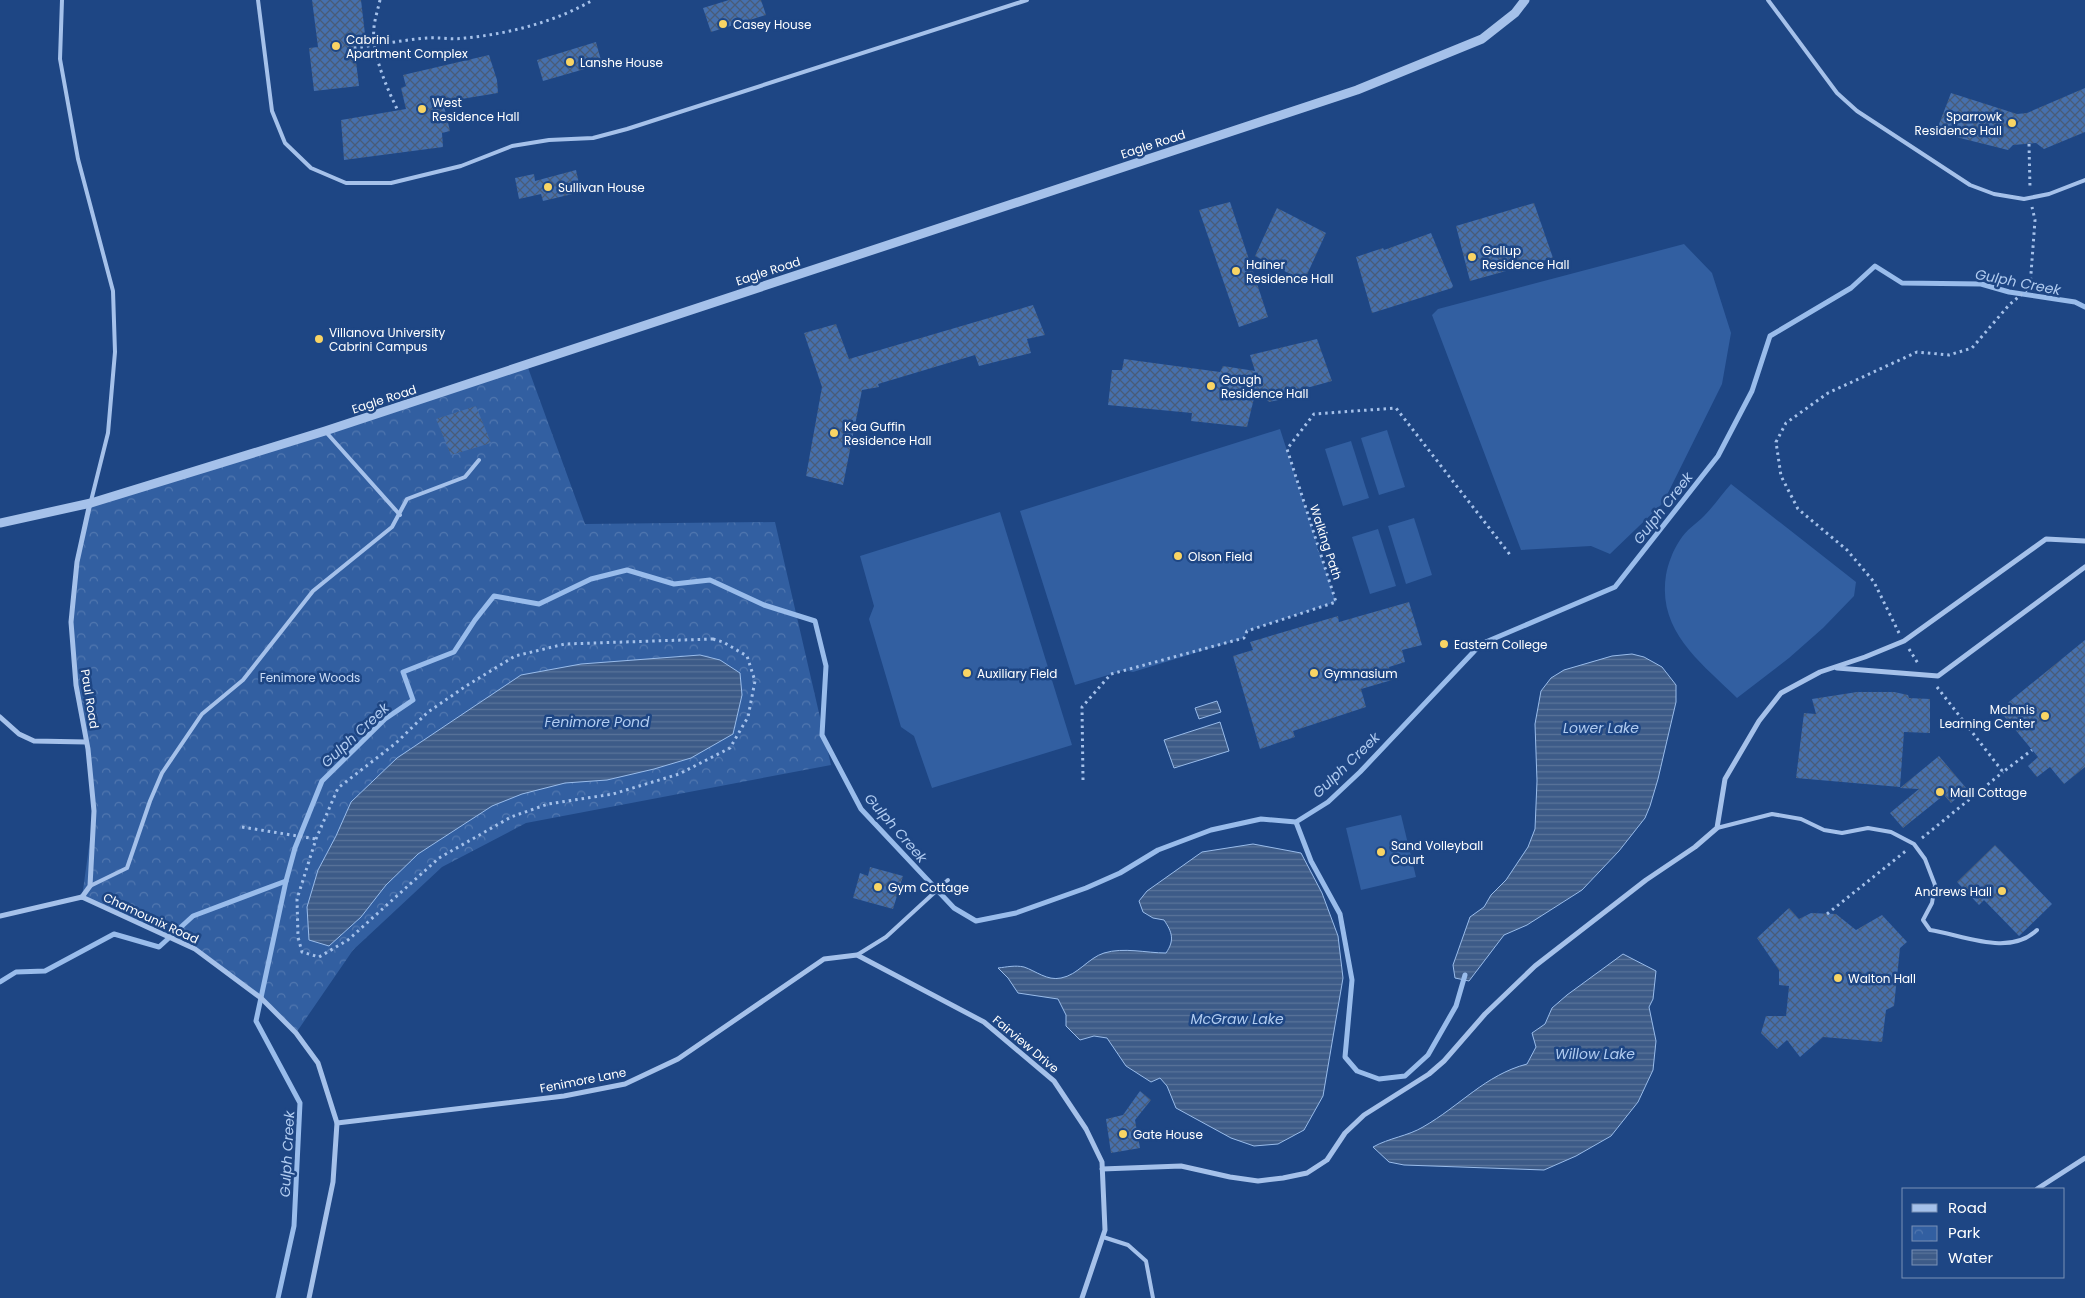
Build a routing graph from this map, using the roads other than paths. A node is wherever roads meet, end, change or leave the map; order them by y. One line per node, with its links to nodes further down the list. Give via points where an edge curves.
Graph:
1 (62, 0): 9 (lane, via 60,58 78,159 113,292 115,352 108,433)
2 (258, 0): 3 (lane, via 272,111 285,143 310,168 346,182 391,183 461,166 512,146 594,138 628,130)
3 (1027, 0)
4 (1525, 0): 7 (street, Eagle Road, via 1515,13 1482,39 1356,90)
5 (1768, 0): 6 (lane, via 1837,93 1856,111 1970,185 1994,194 2024,199 2049,194)
6 (2085, 180)
7 (325, 431): 9 (street, Eagle Road); 10 (lane)
8 (480, 460): 10 (lane, via 465,477 407,499)
9 (90, 503): 11 (street, Eagle Road); 16 (street, Paul Road, via 77,562 71,622 76,684)
10 (400, 515): 19 (lane, via 392,527 313,591 243,680 202,714 162,774 127,868)
11 (0, 523)
12 (2085, 542): 14 (street, via 2046,539 1904,641)
13 (2085, 566): 14 (street, via 1938,676)
14 (1834, 668): 17 (street, via 1781,693 1758,722 1725,779)
15 (0, 717): 16 (street, via 19,734 34,741)
16 (86, 742): 19 (street, Paul Road, via 94,811)
17 (1717, 828): 22 (lane, via 1772,814 1801,819 1824,830 1842,832 1868,828 1891,832 1914,844 1925,859 1935,884 1932,903 1923,920 1930,930 1995,944 2012,943); 26 (street, via 1535,966 1495,1003 1437,1068 1364,1115 1345,1133 1327,1160 1307,1172 1258,1181 1181,1166)
18 (948, 880): 23 (lane, via 886,937)
19 (90, 886): 20 (street)
20 (82, 897): 21 (street); 24 (street, Chamounix Road, via 195,949 261,998 296,1033 318,1063)
21 (0, 916)
22 (2037, 930)
23 (857, 955): 24 (street, Fenimore Lane, via 824,959 678,1060 625,1084 564,1096); 26 (street, Fairview Drive, via 984,1022 1054,1081 1086,1130 1102,1162)
24 (337, 1123): 29 (street, Chamounix Road, via 334,1182)
25 (2085, 1158): 27 (street)
26 (1102, 1169): 28 (street, Fairview Drive)
27 (2039, 1188)
28 (1103, 1237): 30 (street, Fairview Drive); 31 (lane, via 1128,1245 1146,1261)
29 (309, 1298)
30 (1082, 1298)
31 (1153, 1298)

